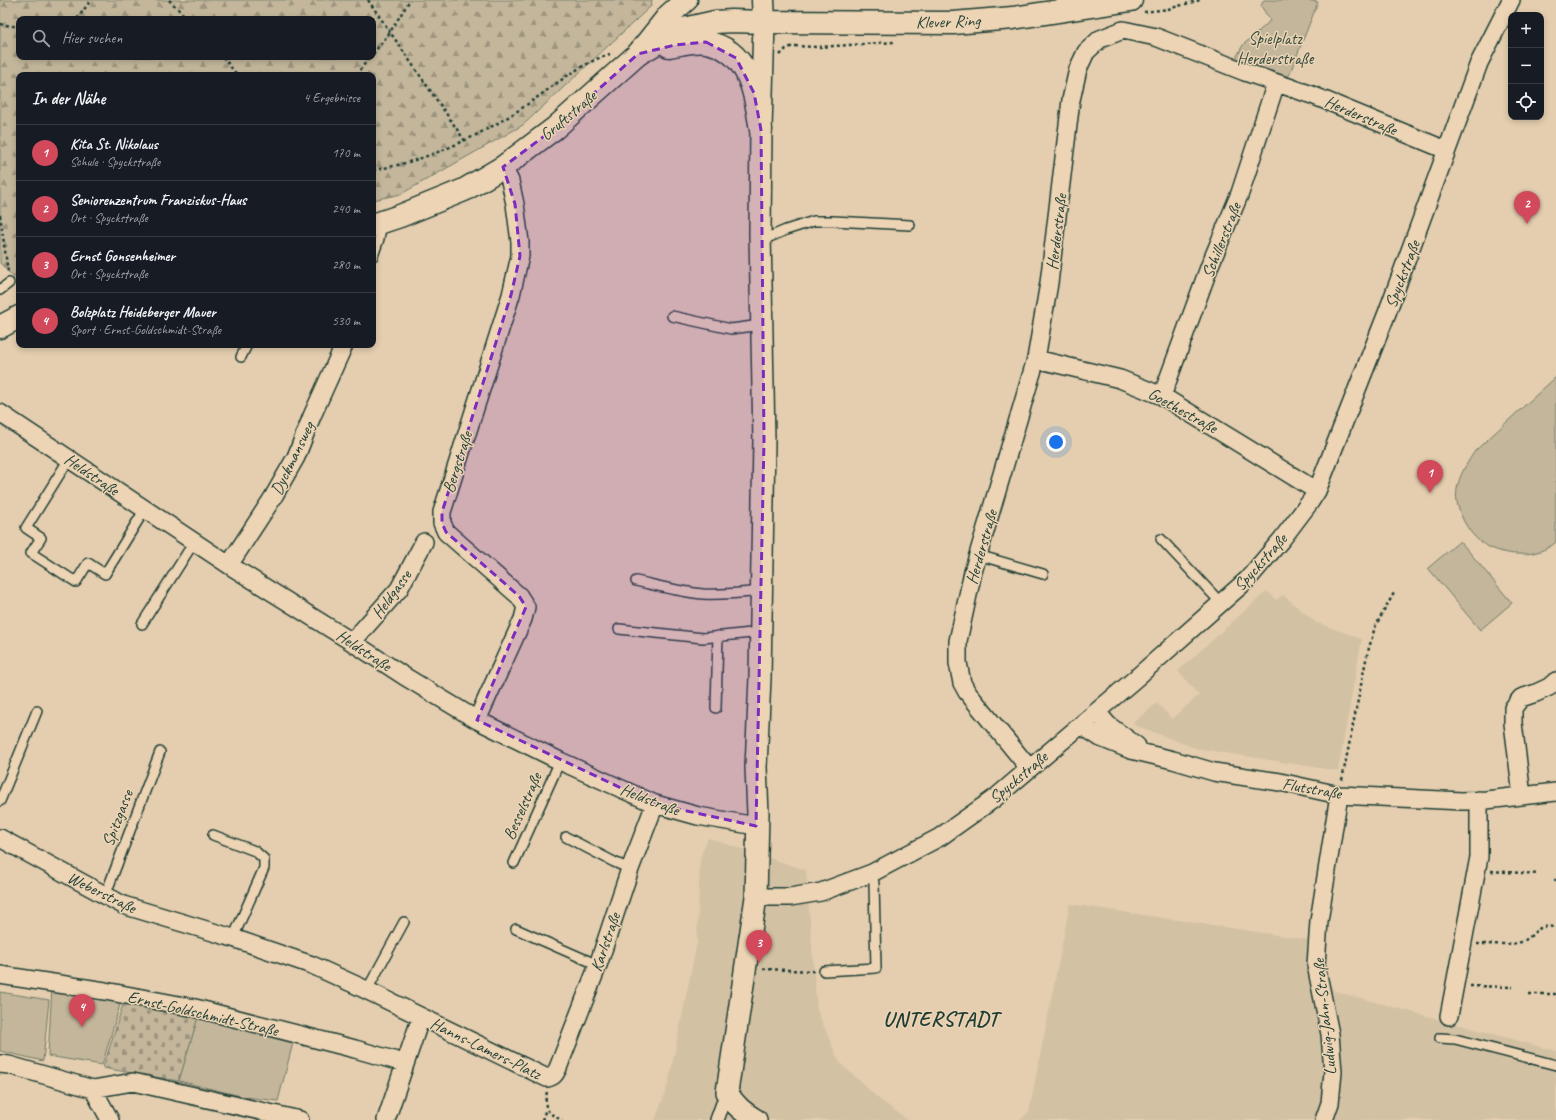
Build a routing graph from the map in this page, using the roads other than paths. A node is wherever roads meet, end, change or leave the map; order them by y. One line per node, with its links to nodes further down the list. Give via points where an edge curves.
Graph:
1 (686, 0): 6 (main road, via 669,15)
2 (763, 0): 5 (main road)
3 (1131, 0): 5 (main road, Klever Ring, via 1013,18 953,23)
4 (1511, 0): 9 (street, Spyckstraße, via 1479,63)
5 (764, 22): 6 (main road, Gruftstraße, via 715,22 679,30); 8 (street)
6 (642, 52): 8 (main road, via 698,42 706,42 729,52 749,78); 10 (main road, Gruftstraße, via 555,128)
7 (1276, 84): 9 (street, Herderstraße, via 1312,95); 24 (street, Herderstraße, via 1156,37 1123,30 1100,39 1086,52 1078,69 1071,100 1050,283); 25 (street, Schillerstraße, via 1240,192)
8 (761, 130): 13 (street)
9 (1446, 150): 28 (street, Spyckstraße, via 1428,206)
10 (503, 167): 11 (main road, Gruftstraße, via 464,190); 48 (street, Bergstraße, via 510,181 515,204 520,256 511,295 442,512 442,523 446,532 519,596 526,607 523,620)
11 (377, 223): 14 (lane, via 379,239)
12 (910, 225): 13 (lane, via 814,221)
13 (760, 241): 19 (street)
14 (376, 248)
15 (9, 283): 16 (lane)
16 (0, 290)
17 (672, 316): 19 (lane, via 731,329)
18 (16, 319): 20 (main road)
19 (761, 325): 37 (street, via 764,440)
20 (0, 327)
21 (246, 348): 23 (lane)
22 (343, 348): 34 (street, Dyckmansweg, via 296,456 272,499)
23 (241, 357)
24 (1036, 359): 25 (street, Goethestraße, via 1120,379); 33 (street, Herderstraße)
25 (1162, 396): 28 (street, Goethestraße)
26 (0, 413): 27 (street, Heldstraße)
27 (69, 458): 29 (street, Heldstraße); 29 (lane, via 26,528 41,538 31,553 76,582 88,564 105,574)
28 (1317, 491): 38 (street, Spyckstraße, via 1282,539 1248,579)
29 (145, 509): 31 (street, Heldstraße)
30 (1162, 539): 38 (lane)
31 (194, 542): 34 (street, Heldstraße); 39 (lane)
32 (424, 542): 43 (street, Heldgasse, via 399,589)
33 (978, 555): 35 (lane); 53 (street, Herderstraße, via 958,641 958,663 962,683)
34 (229, 565): 43 (street, Heldstraße)
35 (1043, 574)
36 (636, 581): 37 (lane, via 703,594)
37 (762, 590): 41 (street)
38 (1221, 603): 47 (street, Spyckstraße)
39 (142, 624)
40 (620, 629): 42 (lane, via 703,638)
41 (761, 632): 42 (lane); 60 (street)
42 (718, 636): 45 (lane)
43 (352, 642): 48 (street, Heldstraße)
44 (1556, 681): 56 (street, via 1521,698 1513,708)
45 (716, 708)
46 (37, 711): 58 (lane)
47 (1097, 712): 49 (street, Spyckstraße); 51 (street, Flutstraße, via 1120,735)
48 (477, 720): 52 (street, Heldstraße)
49 (1081, 725): 51 (street, Flutstraße, via 1118,746); 53 (street, Spyckstraße)
50 (160, 752): 67 (lane, Spitzgasse)
51 (1149, 753): 55 (street, Flutstraße, via 1214,772 1280,782)
52 (560, 761): 59 (street, Heldstraße); 64 (lane, Besselstraße)
53 (1029, 768): 66 (street, Spyckstraße, via 995,798 940,837)
54 (1556, 792): 56 (street, Flutstraße)
55 (1339, 795): 57 (street, Flutstraße); 90 (street, Ludwig-Jahn-Straße, via 1319,921 1316,965 1330,1034 1333,1072 1330,1103)
56 (1522, 796): 57 (street, Flutstraße)
57 (1479, 800): 76 (street, via 1479,857)
58 (0, 801)
59 (656, 804): 60 (street, Heldstraße, via 698,816); 65 (street, Karlstraße)
60 (756, 826): 68 (street)
61 (213, 835): 71 (lane, via 255,851 264,859 264,868)
62 (566, 837): 65 (lane)
63 (0, 838): 67 (street, Weberstraße)
64 (514, 863)
65 (630, 869): 72 (street, Karlstraße)
66 (872, 873): 68 (street, Spyckstraße, via 821,892 790,897); 73 (lane, via 876,968)
67 (105, 896): 71 (street, Weberstraße, via 123,905)
68 (756, 897): 84 (street)
69 (404, 922): 75 (lane)
70 (516, 929): 72 (lane)
71 (233, 938): 75 (street, Weberstraße, via 312,965)
72 (598, 965): 82 (street, Karlstraße, via 558,1068)
73 (824, 971)
74 (0, 975): 79 (street, Ernst-Goldschmidt-Straße, via 195,1008)
75 (367, 990): 77 (street, Weberstraße)
76 (1448, 1016)
77 (420, 1017): 79 (street); 82 (street, Hanns-Lamers-Platz)
78 (1440, 1038): 81 (lane, via 1455,1039)
79 (404, 1063): 87 (street)
80 (0, 1064): 83 (street)
81 (1556, 1064)
82 (551, 1078)
83 (93, 1089): 85 (street); 86 (street, via 133,1082)
84 (727, 1092): 88 (street); 89 (street, via 738,1108)
85 (110, 1120)
86 (300, 1120)
87 (386, 1120)
88 (717, 1120)
89 (756, 1120)
90 (1324, 1120)

